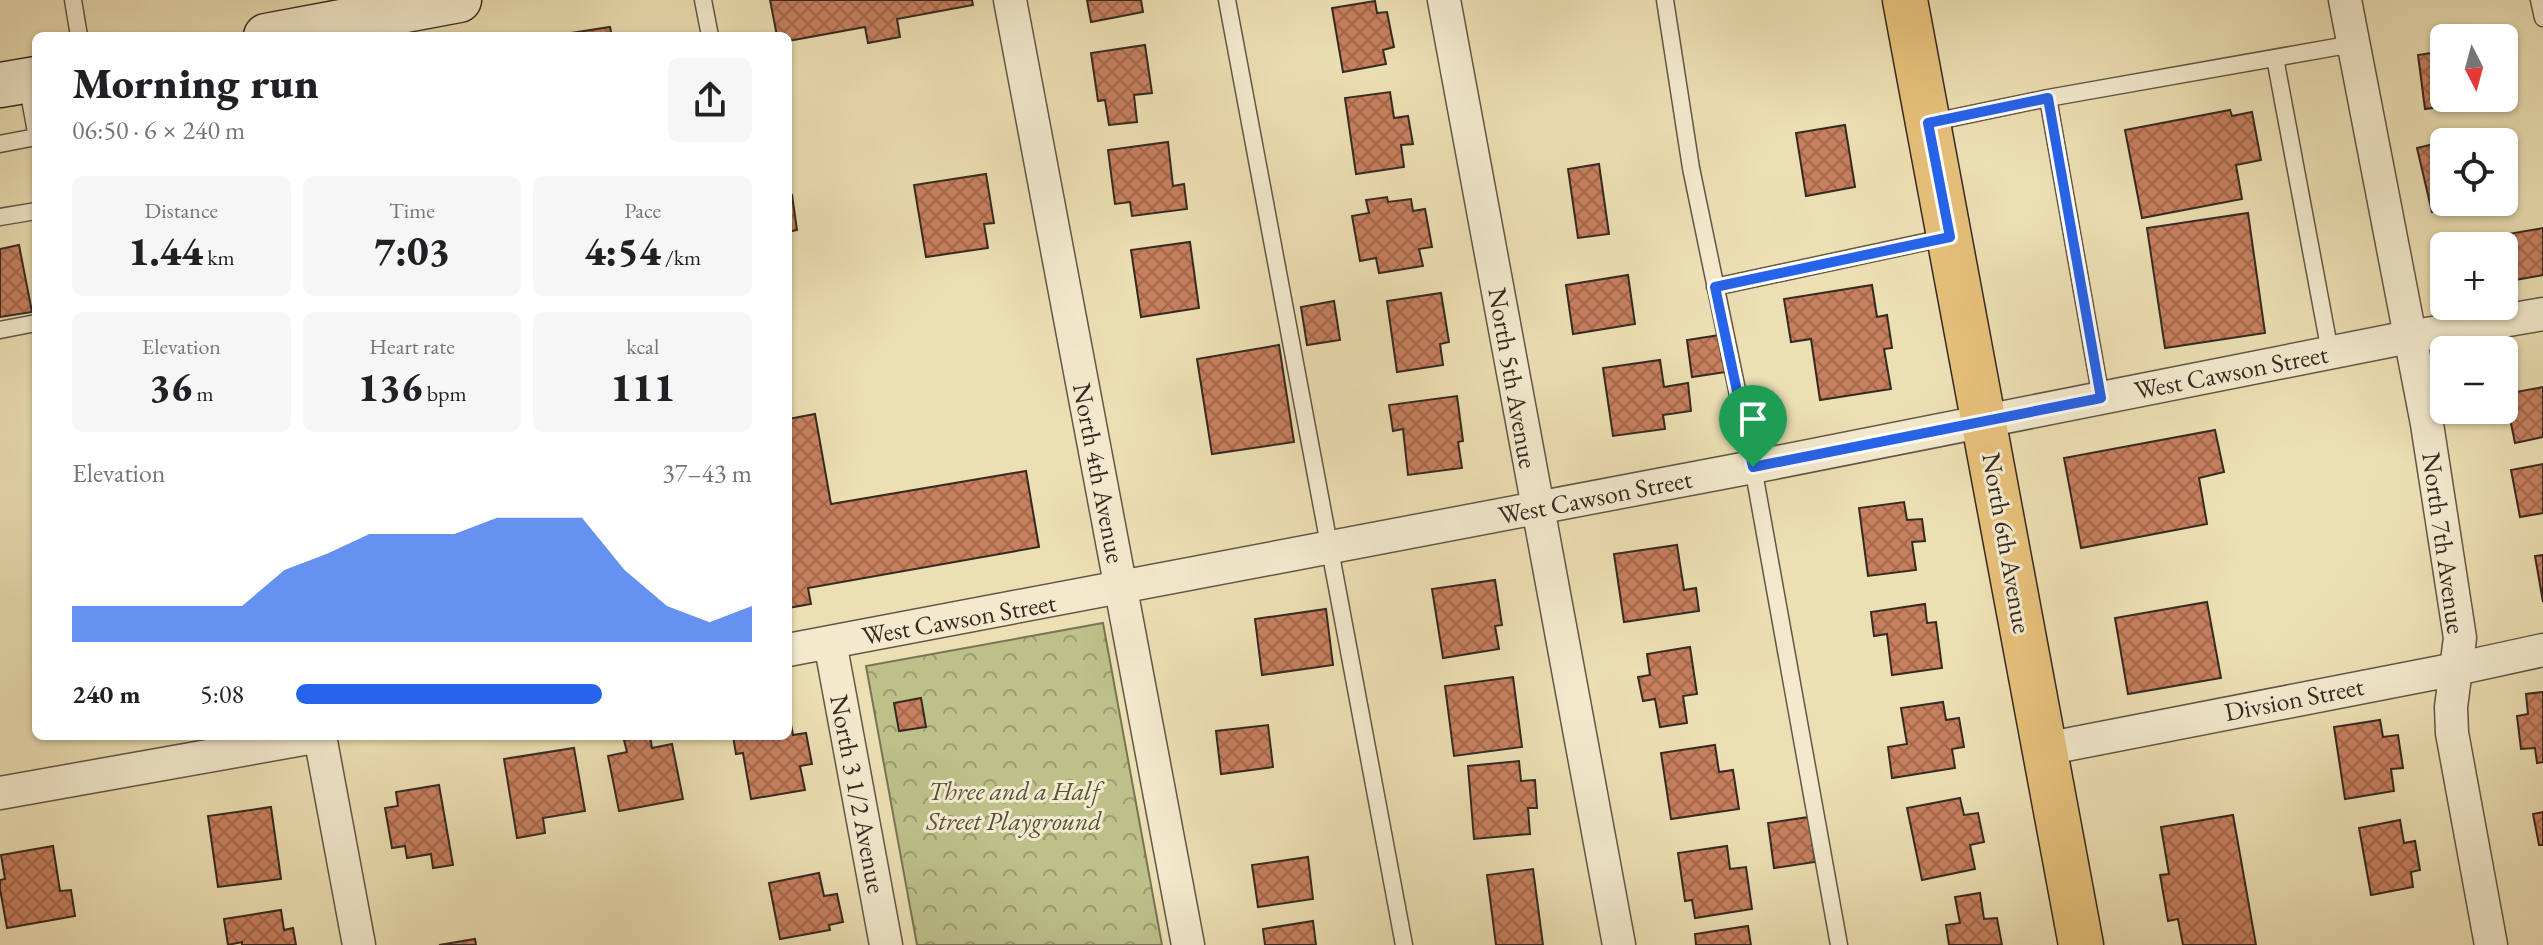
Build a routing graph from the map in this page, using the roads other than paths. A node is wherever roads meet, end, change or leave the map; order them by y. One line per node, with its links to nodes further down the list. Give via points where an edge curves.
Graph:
1 (73, 0): 13 (lane)
2 (459, 0): 11 (main road)
3 (703, 0): 15 (lane)
4 (1010, 0): 38 (street, North 4th Avenue)
5 (1227, 0): 37 (lane)
6 (1444, 0): 36 (street, North 5th Avenue)
7 (1665, 0): 27 (lane)
8 (1905, 0): 21 (main road, North 6th Avenue)
9 (2345, 0): 16 (street, North 7th Avenue)
10 (2539, 0): 12 (lane)
11 (388, 16): 14 (main road)
12 (2543, 18)
13 (78, 32)
14 (290, 32)
15 (709, 32)
16 (2353, 44): 17 (lane); 31 (street, North 7th Avenue)
17 (2275, 58): 19 (lane); 32 (lane)
18 (21, 82): 20 (lane)
19 (2048, 98): 21 (lane); 33 (lane)
20 (32, 121)
21 (1928, 123): 26 (main road, North 6th Avenue)
22 (32, 136): 23 (lane)
23 (0, 144)
24 (32, 212): 25 (lane)
25 (0, 217)
26 (1950, 237): 27 (lane); 34 (main road, North 6th Avenue)
27 (1715, 287): 35 (lane)
28 (2543, 314): 31 (street, West Cawson Street)
29 (32, 324): 30 (lane)
30 (0, 330)
31 (2409, 337): 32 (street, West Cawson Street); 42 (street, North 7th Avenue, via 2460,638)
32 (2330, 352): 33 (street, West Cawson Street)
33 (2101, 398): 34 (street, West Cawson Street)
34 (1984, 421): 35 (street, West Cawson Street); 46 (main road, North 6th Avenue)
35 (1753, 467): 36 (street, West Cawson Street); 53 (lane)
36 (1537, 508): 37 (street, West Cawson Street); 52 (street, North 5th Avenue)
37 (1330, 548): 38 (street, West Cawson Street); 51 (lane)
38 (1120, 589): 39 (street, West Cawson Street); 50 (street, North 4th Avenue)
39 (830, 642): 40 (street, West Cawson Street); 49 (street, North 3 1/2 Avenue)
40 (792, 649)
41 (2543, 650): 42 (street, Divsion Street)
42 (2456, 669): 46 (street, Divsion Street); 55 (street, North 7th Avenue, via 2452,733)
43 (276, 740): 45 (street)
44 (321, 740): 48 (street)
45 (209, 746): 47 (street)
46 (2045, 749): 54 (main road, North 6th Avenue)
47 (0, 793)
48 (359, 945)
49 (886, 945)
50 (1188, 945)
51 (1404, 945)
52 (1619, 945)
53 (1839, 945)
54 (2081, 945)
55 (2491, 945)

